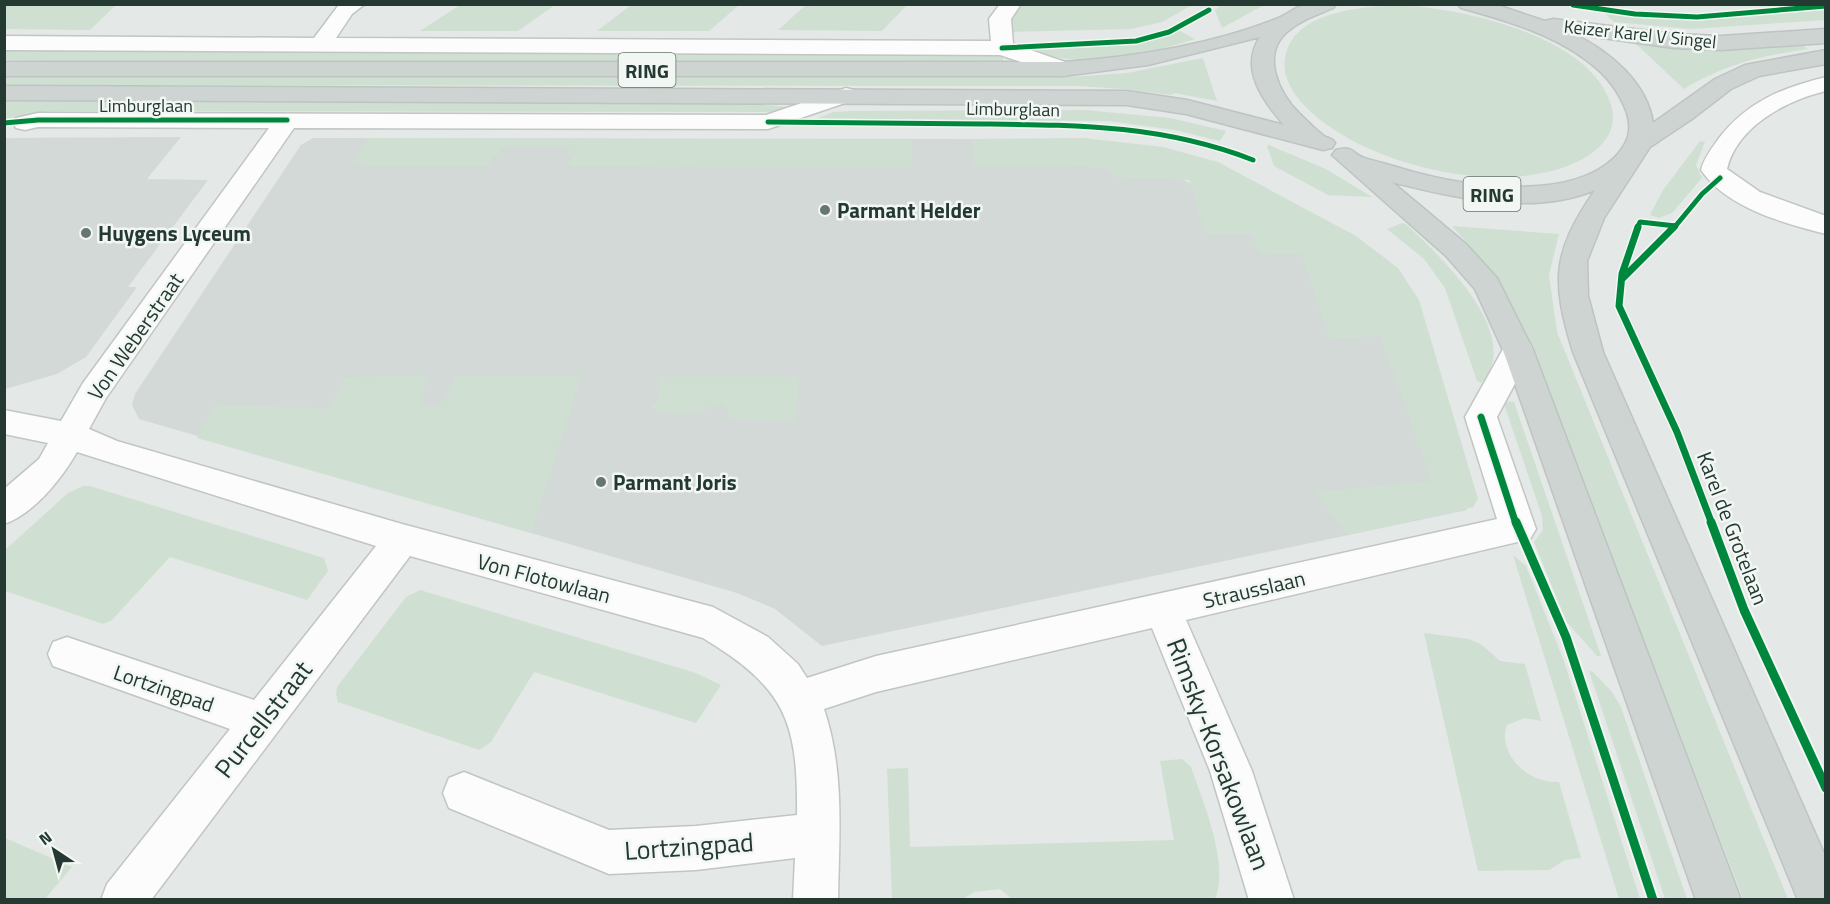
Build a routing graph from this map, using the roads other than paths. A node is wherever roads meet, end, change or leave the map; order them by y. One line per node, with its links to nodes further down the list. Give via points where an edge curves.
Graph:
1 (355, 4): 8 (street, via 345,10)
2 (1011, 4): 9 (street, via 1000,19)
3 (1326, 4): 6 (main road, RING)
4 (1468, 4): 5 (main road, RING)
5 (1526, 22): 10 (main road, Keizer Karel V Singel / RING, via 1674,41); 18 (main road, RING, via 1580,47 1619,78 1637,104 1642,130)
6 (1285, 23): 12 (main road, Limburglaan / RING, via 1169,56); 19 (main road, RING, via 1264,49 1263,75 1283,111)
7 (4, 43): 8 (street, Limburglaan)
8 (320, 45): 9 (street, Limburglaan)
9 (1002, 48): 12 (street, Limburglaan)
10 (1824, 53): 18 (main road, Keizer Karel V Singel / RING, via 1753,70 1723,84)
11 (4, 69): 12 (main road, Limburglaan / RING)
12 (1063, 69)
13 (1826, 84): 20 (street, via 1766,104 1736,133 1714,163 1720,178 1746,195)
14 (4, 93): 15 (main road, Limburglaan / RING)
15 (846, 95): 16 (street, Limburglaan, via 768,122); 19 (main road, Limburglaan / RING, via 1127,99 1187,107)
16 (287, 120): 17 (street, Limburglaan); 23 (street, Von Weberstraat, via 94,391)
17 (25, 123)
18 (1637, 147): 19 (main road, RING, via 1614,172 1582,185 1518,194 1438,187 1385,172); 36 (main road, via 1580,242 1573,262 1575,310 1588,352)
19 (1334, 149): 21 (main road, via 1464,258 1487,285)
20 (1826, 226)
21 (1518, 350): 26 (street, Strausslaan, via 1481,417 1518,529); 35 (main road)
22 (4, 422): 23 (street, Von Flotowlaan)
23 (69, 435): 24 (street, Von Weberstraat, via 51,468); 25 (street, Von Flotowlaan, via 109,451)
24 (4, 510)
25 (402, 539): 28 (street, Von Flotowlaan, via 713,624 744,639); 29 (street, Purcellstraat)
26 (1163, 610): 28 (street, Strausslaan, via 876,674); 34 (street, Rimsky-Korsakowlaan, via 1231,771)
27 (67, 654): 29 (street, Lortzingpad)
28 (801, 698): 31 (street, Von Flotowlaan, via 812,725 817,754)
29 (261, 721): 32 (street, Purcellstraat)
30 (464, 793): 31 (street, Lortzingpad, via 609,852 696,848)
31 (817, 834): 33 (street, Von Flotowlaan)
32 (123, 900)
33 (815, 900)
34 (1272, 900)
35 (1719, 900)
36 (1821, 900)

